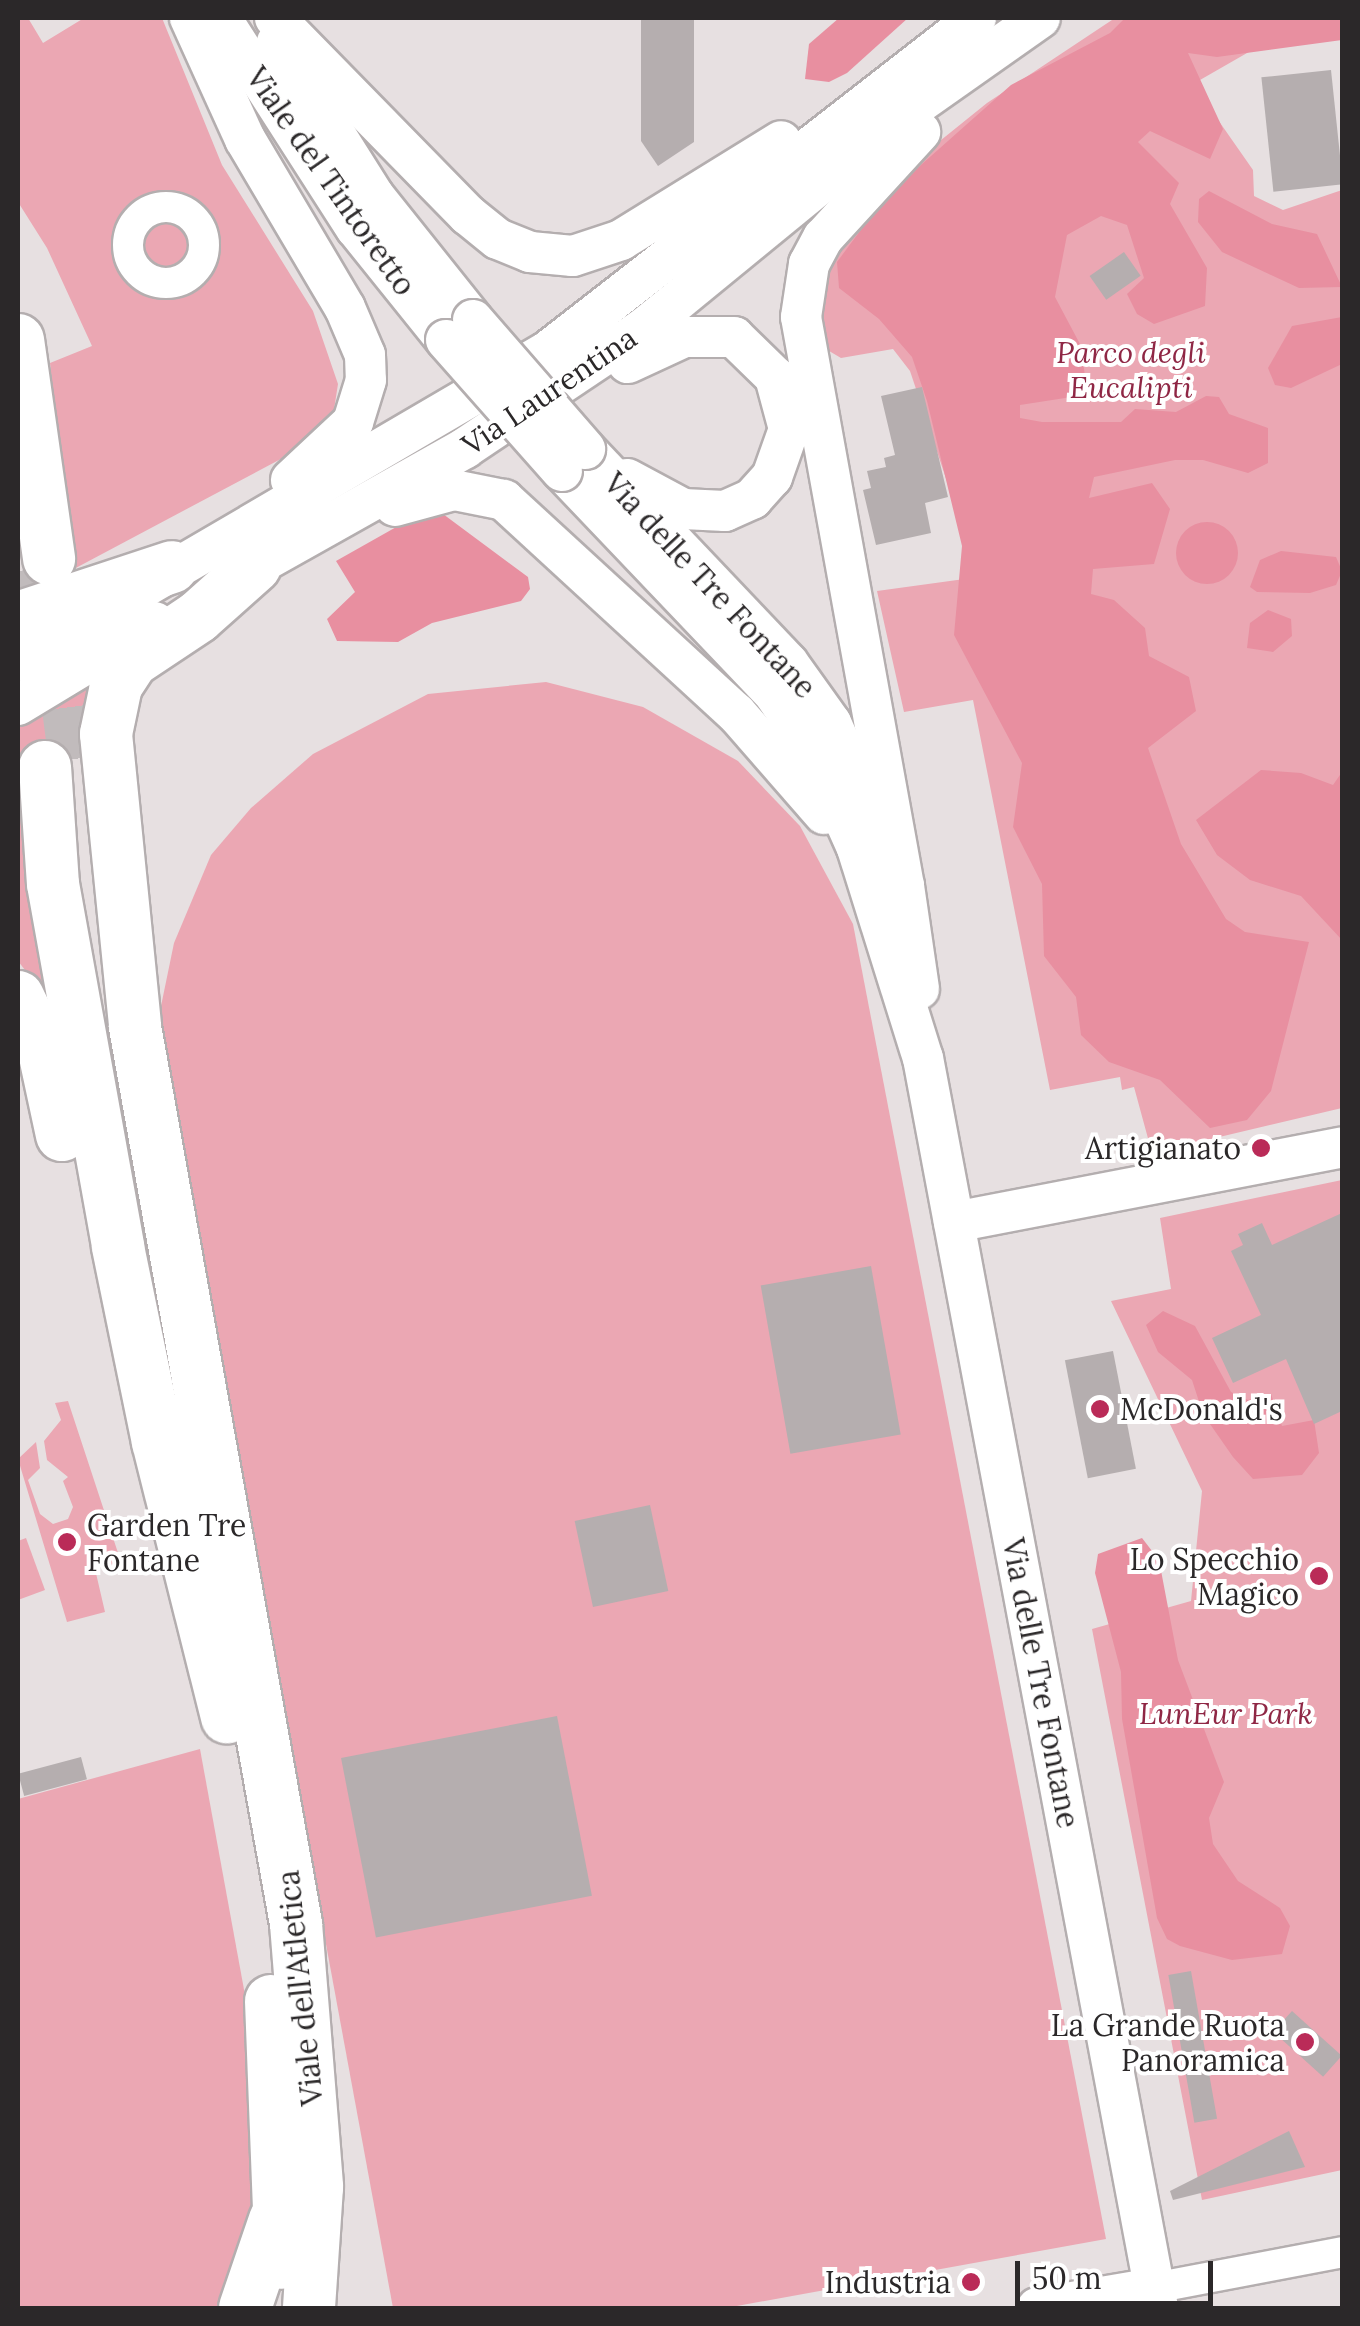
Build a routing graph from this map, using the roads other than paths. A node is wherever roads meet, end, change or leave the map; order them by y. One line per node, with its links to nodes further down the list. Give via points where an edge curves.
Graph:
1 (190, 18): 12 (main road, via 245,139 352,321 367,366 364,394 346,433 278,492)
2 (221, 18): 7 (main road, Viale del Tintoretto, via 350,219)
3 (262, 18): 7 (main road, Viale del Tintoretto)
4 (276, 18): 6 (main road, via 468,216 512,246 562,256 634,233)
5 (1009, 24): 6 (main road, Via Laurentina); 9 (main road, Via Laurentina, via 681,300); 18 (main road, via 850,202 814,250 803,289 805,358)
6 (924, 52): 12 (main road, Via Laurentina, via 583,327)
7 (460, 330): 10 (main road, Via delle Tre Fontane, bridge)
8 (18, 340): 13 (highway)
9 (465, 448): 10 (main road, via 654,348 694,335 725,335 752,349 775,377 789,418 786,448 772,477 752,499 726,511 669,503); 11 (main road, Via Laurentina)
10 (573, 460): 18 (main road, Via delle Tre Fontane, via 790,716)
11 (347, 514): 12 (main road, Via Laurentina); 18 (main road, via 465,489 490,492 516,508 790,769)
12 (256, 544): 14 (main road, Via Laurentina); 17 (main road, Via Laurentina); 22 (highway, via 198,617 132,661 116,686 106,734 134,1017)
13 (49, 560)
14 (172, 566): 15 (highway); 16 (main road, Via Laurentina)
15 (18, 618)
16 (18, 662)
17 (18, 705)
18 (890, 898): 21 (main road, Via delle Tre Fontane)
19 (18, 997): 23 (highway, via 48,1066 134,1472)
20 (1342, 1147): 21 (main road)
21 (954, 1222): 26 (main road, Via delle Tre Fontane)
22 (250, 1671): 23 (highway, via 157,1292 60,765 53,884 121,1264); 24 (highway, Viale dell'Atletica, via 296,1924)
23 (227, 1716): 24 (highway, Viale dell'Atletica)
24 (298, 2196): 27 (highway); 28 (highway, Viale dell'Atletica); 29 (highway, Viale dell'Atletica); 30 (highway)
25 (1342, 2252): 26 (street)
26 (1156, 2298): 31 (main road)
27 (245, 2308)
28 (282, 2308)
29 (309, 2308)
30 (331, 2308)
31 (1037, 2308)

